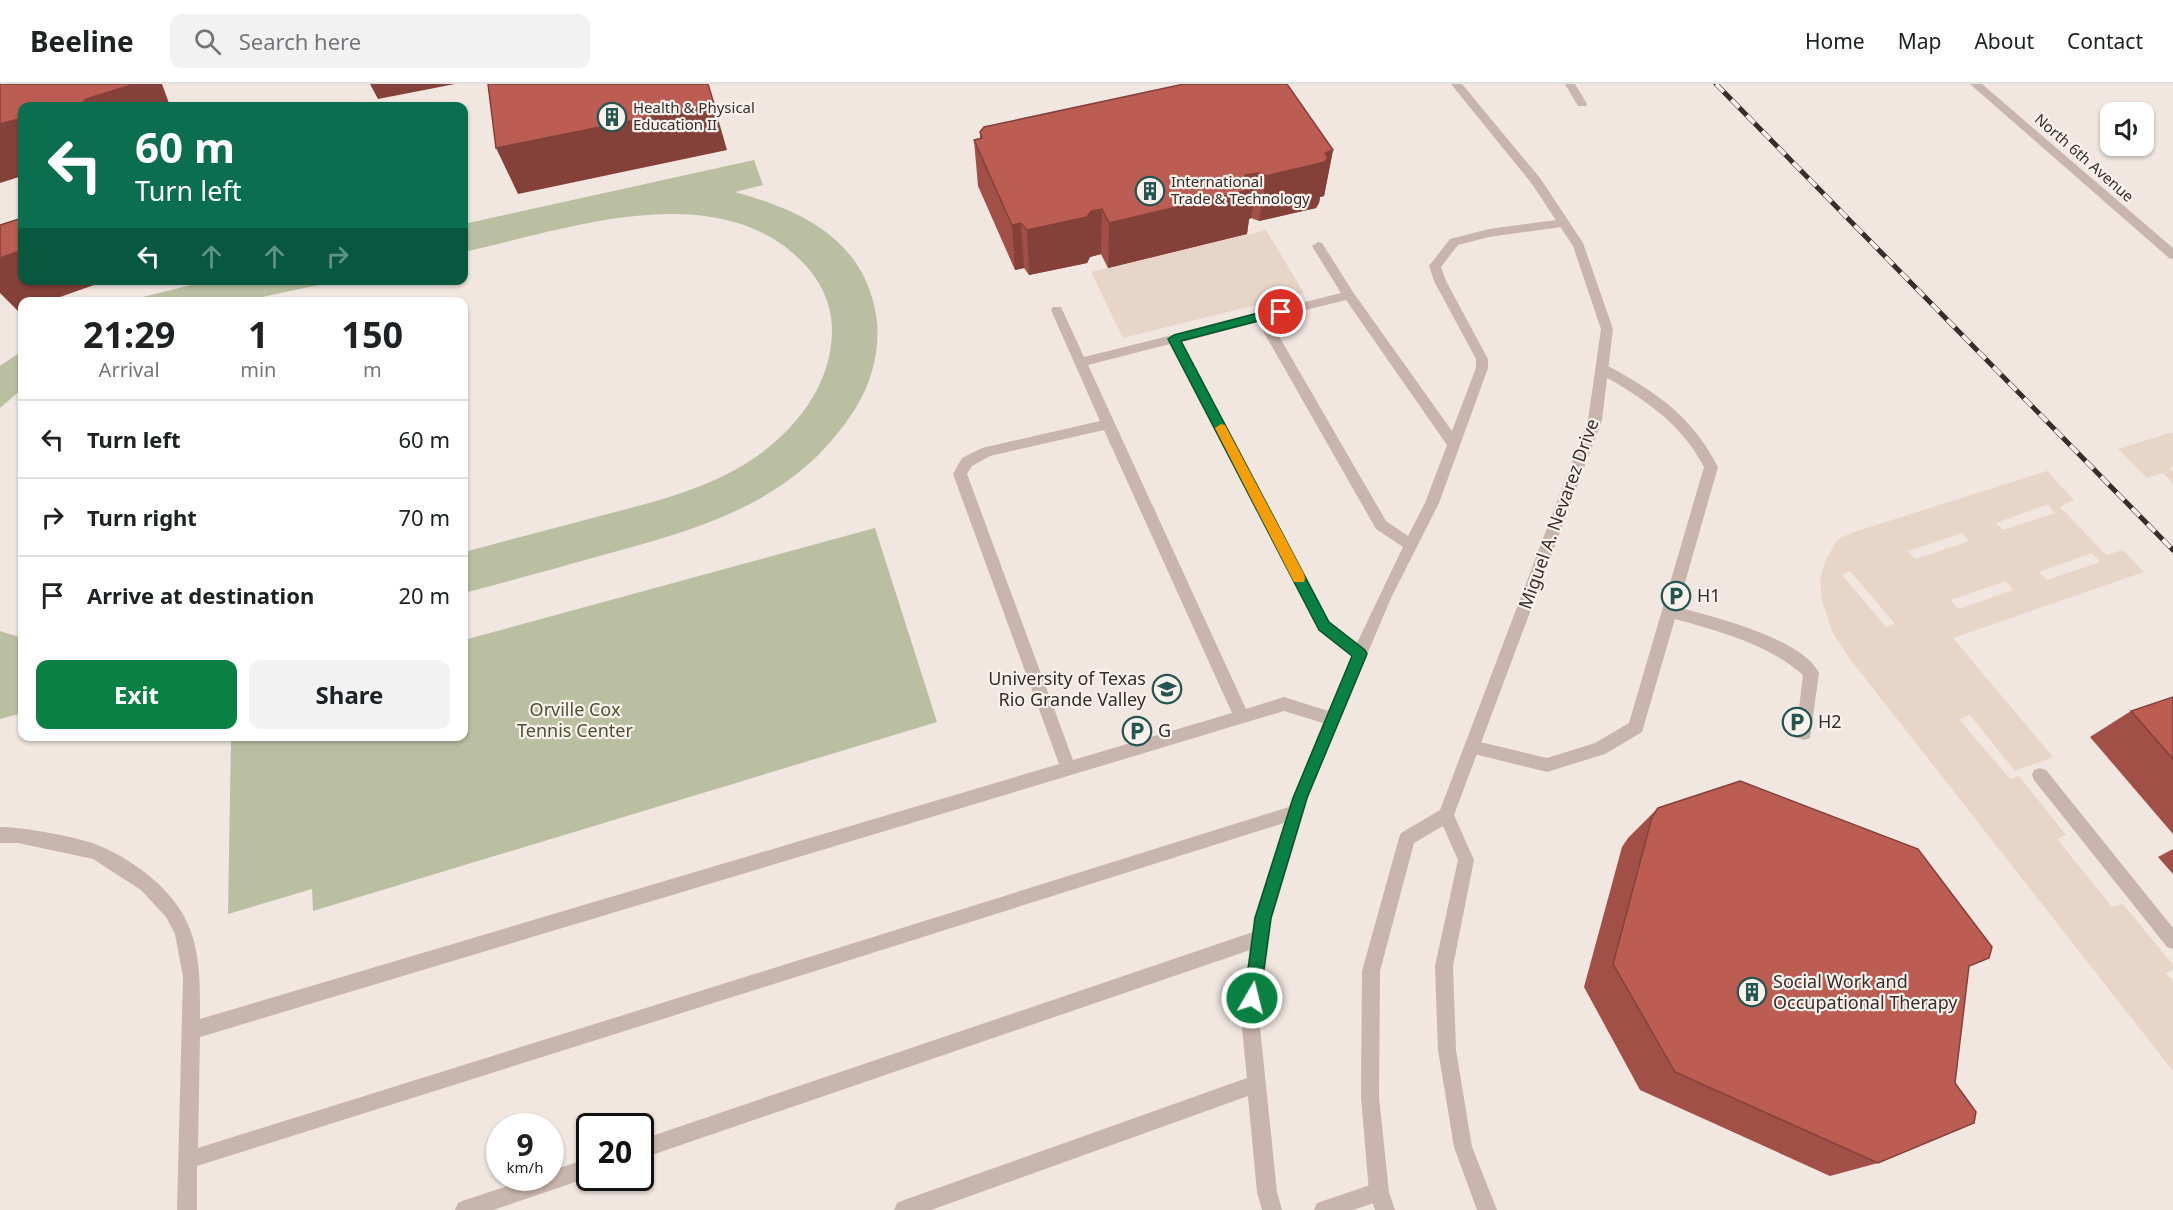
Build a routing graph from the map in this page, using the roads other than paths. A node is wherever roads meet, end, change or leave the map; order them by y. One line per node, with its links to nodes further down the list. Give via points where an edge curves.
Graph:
1 (1456, 84): 5 (street, Miguel A. Nevarez Drive, via 1536,181)
2 (1570, 84): 4 (street)
3 (1976, 84): 7 (street, North 6th Avenue)
4 (1582, 104)
5 (1564, 223): 13 (street, Miguel A. Nevarez Drive, via 1580,246 1607,329); 15 (street, via 1454,242 1435,266 1482,359)
6 (1317, 246): 8 (street)
7 (2173, 255)
8 (1349, 295): 10 (street); 15 (street)
9 (1057, 309): 12 (street)
10 (1261, 316): 11 (street); 16 (street, via 1381,525)
11 (1174, 339): 12 (street); 18 (street, via 1324,626)
12 (1082, 362): 14 (street)
13 (1602, 369): 17 (street, via 1650,396 1679,420 1701,444 1711,467); 22 (street, Miguel A. Nevarez Drive, via 1595,420)
14 (1108, 424): 19 (street); 23 (street, via 987,452 967,462 960,474)
15 (1454, 445): 16 (street, via 1432,503)
16 (1410, 545): 18 (street)
17 (1670, 611): 21 (street, via 1765,640 1797,659 1811,673); 22 (street, via 1636,727 1599,749 1547,765)
18 (1360, 654): 20 (street)
19 (1242, 717): 20 (street, via 1284,704); 23 (street)
20 (1332, 720): 25 (street)
21 (1804, 733)
22 (1472, 747): 26 (street, Miguel A. Nevarez Drive)
23 (1068, 768): 30 (street)
24 (2040, 775): 29 (street)
25 (1296, 812): 28 (street, via 1263,918); 33 (street)
26 (1446, 815): 35 (street, via 1407,838 1371,971 1370,1097); 41 (street, via 1466,860 1444,966 1447,1050 1463,1147)
27 (0, 835): 30 (street, via 18,835 96,852 147,884 172,911 183,933 192,977)
28 (1261, 938): 31 (street, via 1250,1018); 32 (street)
29 (2173, 941)
30 (191, 1031): 33 (street)
31 (1256, 1084): 38 (street); 39 (street)
32 (654, 1145)
33 (188, 1160): 36 (street)
34 (576, 1172): 37 (street)
35 (1382, 1201): 40 (street)
36 (187, 1210)
37 (465, 1210)
38 (904, 1210)
39 (1272, 1210)
40 (1324, 1210)
41 (1487, 1210)

